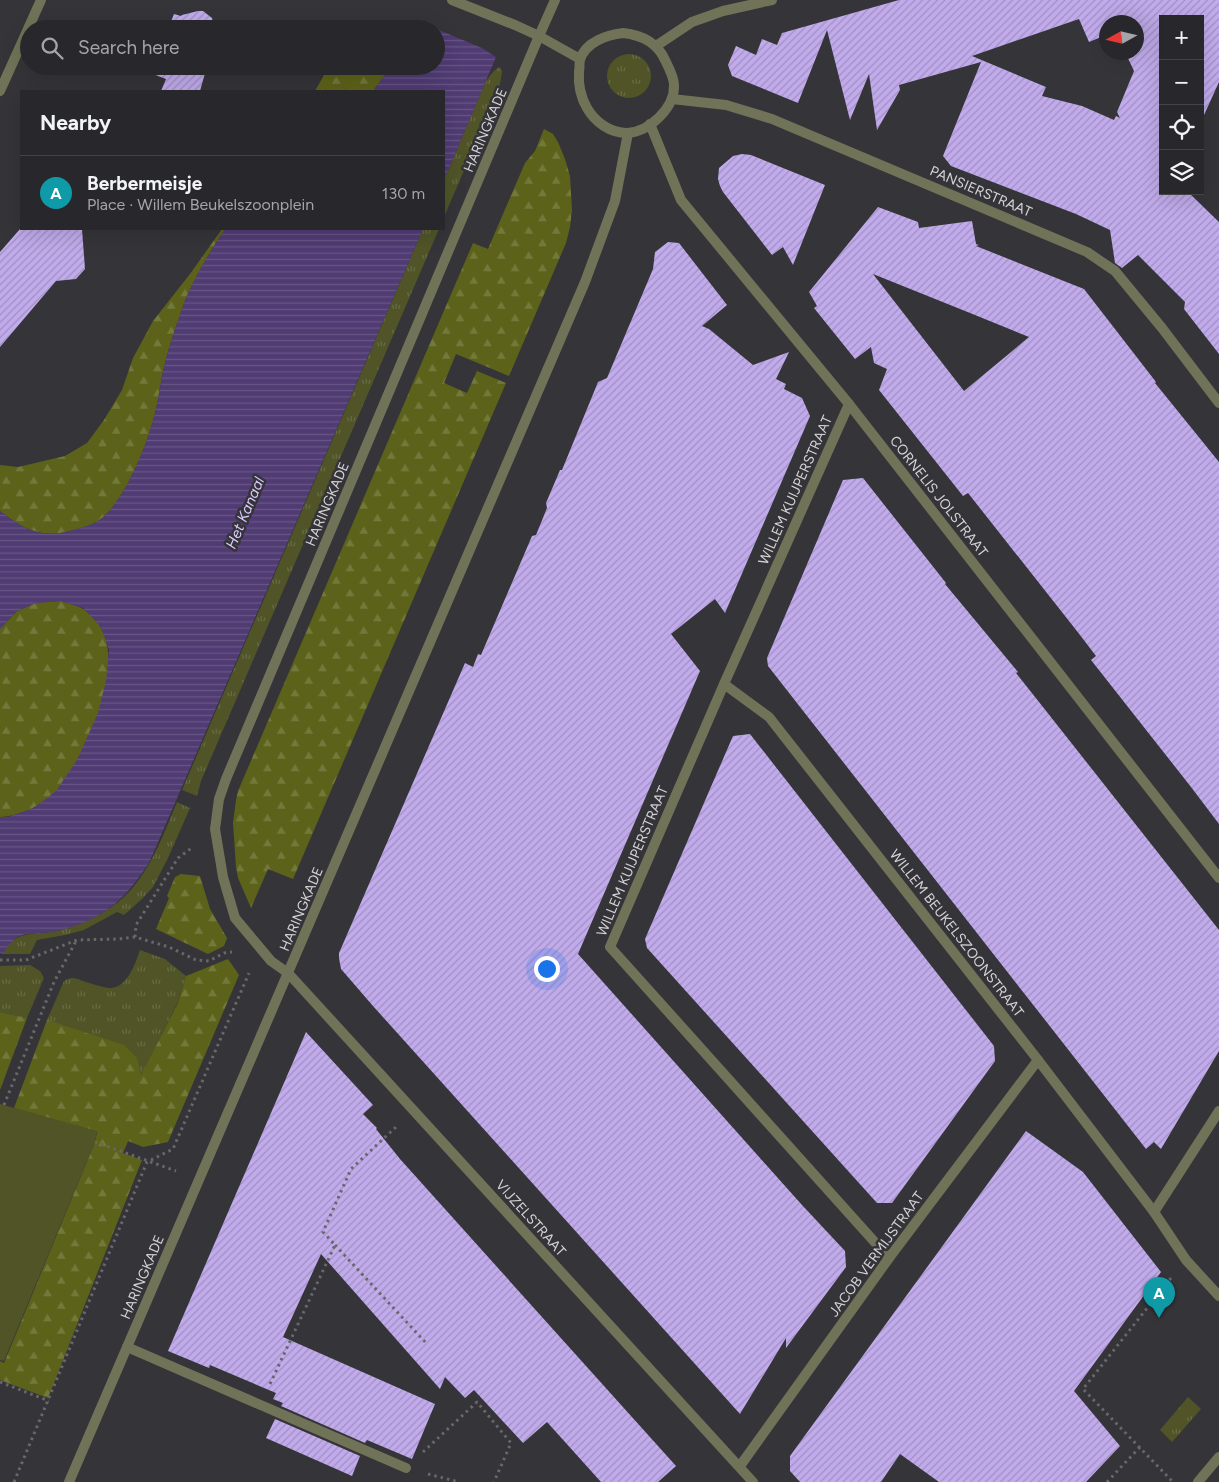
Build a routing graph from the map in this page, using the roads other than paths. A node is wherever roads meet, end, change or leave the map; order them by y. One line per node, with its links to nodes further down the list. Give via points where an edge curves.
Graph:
1 (41, 0): 5 (street)
2 (452, 0): 6 (street)
3 (555, 0): 6 (street, HARINGKADE)
4 (772, 0): 7 (street, via 692,22)
5 (32, 20)
6 (539, 36): 9 (street); 18 (street, HARINGKADE, via 219,799 215,829 223,877 235,918 271,961)
7 (656, 46): 9 (street, via 635,34 612,34 589,46); 11 (street, via 674,85)
8 (20, 47): 10 (street)
9 (580, 59): 13 (street, via 578,83 589,111 612,131)
10 (0, 91)
11 (672, 99): 12 (street, via 665,111); 14 (street, PANSIERSTRAAT, via 726,105 772,119 1087,252 1115,271)
12 (650, 124): 13 (street); 15 (street, CORNELIS JOLSTRAAT, via 682,200)
13 (628, 133): 18 (street, HARINGKADE, via 615,201 585,282)
14 (1219, 403)
15 (849, 404): 16 (street, WILLEM KUIJPERSTRAAT); 17 (street, CORNELIS JOLSTRAAT)
16 (724, 684): 19 (street, WILLEM BEUKELSZOONSTRAAT, via 769,716); 22 (street, WILLEM KUIJPERSTRAAT, via 610,947)
17 (1219, 878)
18 (288, 973): 24 (street, HARINGKADE); 26 (street, VIJZELSTRAAT)
19 (1038, 1060): 21 (street, WILLEM BEUKELSZOONSTRAAT); 22 (street, JACOB VERMIJSTRAAT)
20 (1219, 1112): 21 (street)
21 (1154, 1212): 23 (street, WILLEM BEUKELSZOONSTRAAT, via 1186,1260)
22 (889, 1258): 26 (street, JACOB VERMIJSTRAAT)
23 (1219, 1296)
24 (127, 1347): 27 (street); 28 (street, HARINGKADE)
25 (1219, 1456): 30 (street)
26 (740, 1466): 29 (street, VIJZELSTRAAT)
27 (406, 1468)
28 (69, 1482)
29 (753, 1482)
30 (1198, 1482)

